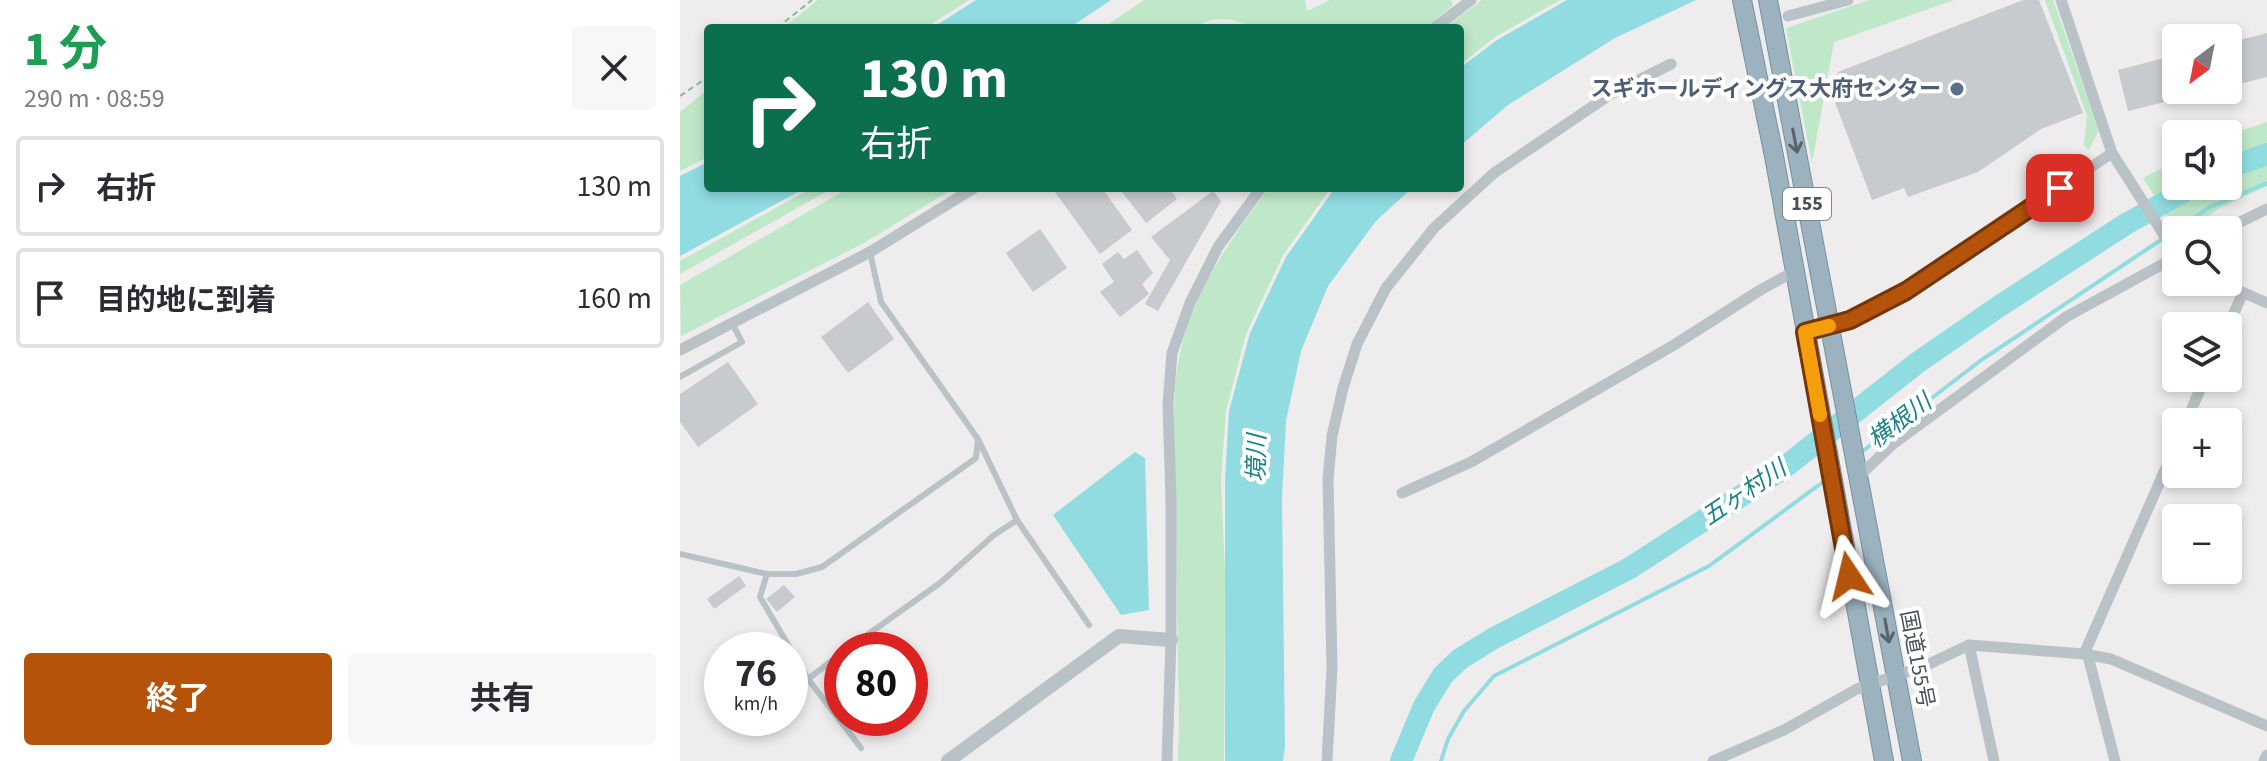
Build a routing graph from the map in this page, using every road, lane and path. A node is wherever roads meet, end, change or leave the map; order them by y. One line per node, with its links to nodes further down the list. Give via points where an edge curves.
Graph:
1 (812, 0): 8 (path)
2 (1471, 0): 9 (street)
3 (1742, 0): 21 (highway, 155)
4 (1848, 0): 7 (street)
5 (2061, 0): 13 (street)
6 (1769, 5): 26 (highway, 国道155号 / 155, one-way to 26)
7 (1788, 16)
8 (782, 24)
9 (1439, 24)
10 (1671, 64): 52 (street, via 1611,94 1494,173 1434,228 1386,288 1357,344 1332,436 1328,479 1332,668)
11 (704, 80): 12 (path)
12 (680, 96)
13 (2112, 153): 18 (street); 26 (street, via 1906,291)
14 (968, 192): 19 (street)
15 (1258, 192): 40 (street, via 1218,247 1172,353)
16 (2267, 209): 17 (street)
17 (2242, 221)
18 (2162, 233)
19 (870, 252): 25 (street); 30 (lane, via 881,302)
20 (2162, 262): 31 (street, via 2066,317)
21 (1795, 271): 27 (highway, 155); 33 (street, via 1471,462)
22 (2243, 293): 23 (street); 24 (street)
23 (2267, 303)
24 (2234, 312)
25 (732, 323): 28 (street); 29 (lane, via 742,342)
26 (1830, 326): 27 (street); 31 (highway, 国道155号 / 155)
27 (1805, 332): 46 (highway, 155)
28 (680, 350)
29 (680, 377)
30 (978, 439): 34 (lane); 36 (lane, via 976,458 822,567)
31 (1858, 474): 44 (highway, 国道155号 / 155, one-way to 44)
32 (2162, 478): 42 (street)
33 (1402, 493)
34 (1017, 520): 37 (lane); 39 (lane)
35 (680, 554): 36 (lane)
36 (767, 574): 38 (lane, via 760,597)
37 (1089, 625)
38 (780, 632)
39 (872, 632)
40 (1171, 640): 50 (street, via 1119,636); 51 (street)
41 (1969, 645): 42 (street); 44 (street); 56 (street)
42 (2086, 655): 47 (street, via 2111,659); 57 (street)
43 (824, 667): 45 (lane)
44 (1896, 675): 46 (street); 55 (highway, 国道155号 / 155)
45 (808, 679): 48 (lane)
46 (1868, 685): 53 (street); 54 (highway, 155)
47 (2267, 726)
48 (861, 748)
49 (2267, 755): 58 (street)
50 (948, 761)
51 (1167, 761)
52 (1327, 761)
53 (1713, 761)
54 (1884, 761)
55 (1912, 761)
56 (1994, 761)
57 (2115, 761)
58 (2264, 761)

